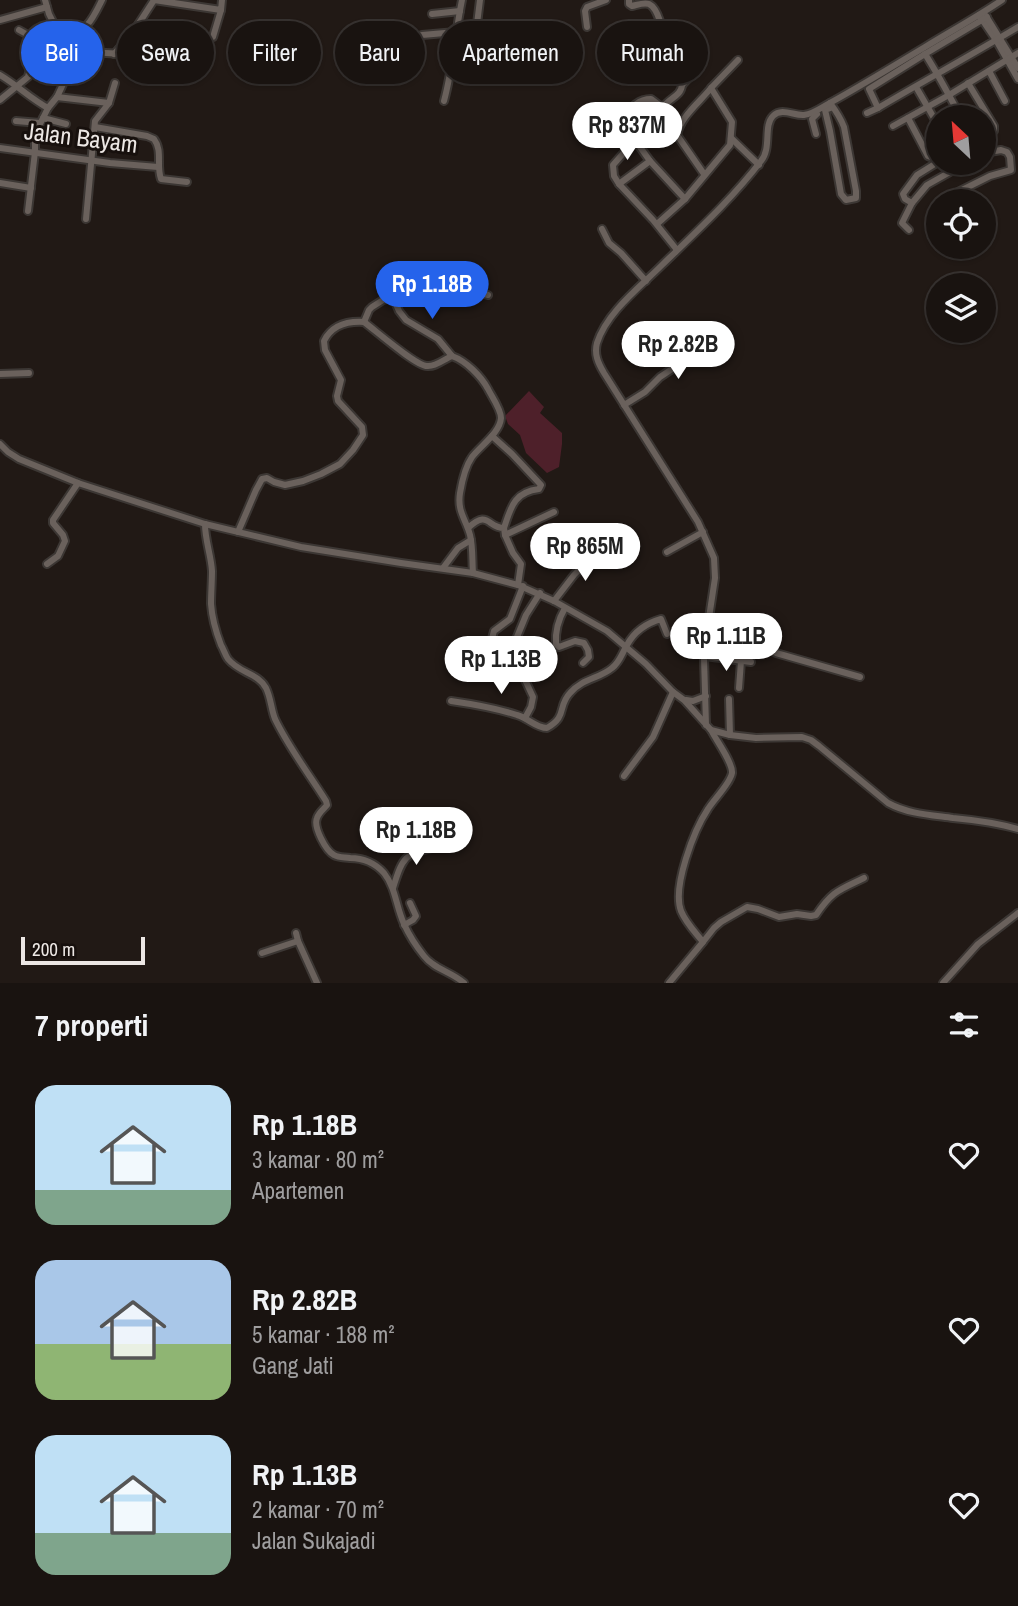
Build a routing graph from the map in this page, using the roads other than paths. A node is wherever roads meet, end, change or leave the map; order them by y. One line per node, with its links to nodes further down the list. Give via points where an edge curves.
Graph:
1 (102, 0): 17 (street)
2 (154, 0): 10 (street); 18 (street)
3 (222, 0): 11 (street)
4 (462, 0): 12 (street)
5 (480, 0): 20 (street)
6 (606, 0): 21 (street, via 587,7)
7 (629, 0): 42 (street, via 630,5 653,7 669,62)
8 (1002, 0): 14 (street)
9 (46, 3): 15 (street); 16 (street)
10 (195, 4): 11 (street)
11 (221, 10): 23 (street)
12 (460, 11): 13 (street); 19 (street)
13 (432, 14)
14 (984, 16): 24 (street); 27 (street); 52 (street)
15 (0, 20)
16 (53, 21)
17 (88, 21)
18 (141, 21)
19 (458, 21)
20 (477, 21)
21 (587, 27)
22 (1018, 27): 24 (street)
23 (214, 34)
24 (998, 39): 30 (street); 35 (street)
25 (117, 51): 28 (street)
26 (103, 54): 28 (street)
27 (925, 54): 35 (street); 59 (street, via 869,89)
28 (114, 55): 29 (street)
29 (117, 55)
30 (1012, 57): 32 (street); 33 (street); 36 (street)
31 (738, 60): 45 (street)
32 (1018, 68)
33 (989, 71): 39 (street); 50 (street)
34 (0, 75): 43 (street)
35 (936, 75): 44 (street); 46 (street)
36 (1018, 79)
37 (21, 83): 43 (street)
38 (115, 83): 51 (street)
39 (968, 83): 46 (street); 56 (street)
40 (63, 84): 47 (street)
41 (448, 84): 49 (street)
42 (682, 85): 58 (street)
43 (18, 86): 48 (street); 57 (street)
44 (916, 87): 53 (street); 59 (street)
45 (711, 88): 69 (street); 72 (street, via 732,122)
46 (949, 95): 54 (street); 55 (street)
47 (57, 97): 51 (street); 57 (street)
48 (0, 100)
49 (444, 101)
50 (1005, 101)
51 (109, 103): 68 (street)
52 (832, 105): 61 (street); 61 (street, via 844,127 856,191 856,198 849,201 840,192); 79 (street, via 805,115 784,112 773,116)
53 (927, 105)
54 (932, 105)
55 (954, 105)
56 (981, 105)
57 (48, 108): 64 (street)
58 (663, 108): 69 (street); 70 (street, via 652,99 643,100)
59 (878, 108): 62 (street)
60 (926, 108): 63 (street)
61 (825, 110): 71 (street, via 812,117)
62 (867, 113)
63 (908, 118): 67 (street); 76 (street)
64 (41, 120): 65 (street); 66 (street); 75 (street, via 35,135)
65 (16, 121)
66 (66, 124)
67 (893, 126)
68 (95, 127): 77 (street); 80 (street, via 154,139 160,151)
69 (677, 132): 82 (street)
70 (605, 134)
71 (816, 134)
72 (731, 138): 79 (street); 82 (street)
73 (0, 148): 75 (street, Jalan Bayam)
74 (996, 151): 83 (street, via 1007,152 1012,166)
75 (36, 152): 77 (street, Jalan Bayam); 89 (street)
76 (926, 152)
77 (91, 159): 80 (street, Jalan Bayam); 94 (street)
78 (650, 161): 88 (street); 88 (street, via 635,140 613,164); 91 (street)
79 (759, 165): 98 (street)
80 (158, 167): 86 (street, via 161,179)
81 (926, 169): 92 (street, via 904,191 903,196)
82 (704, 174): 91 (street)
83 (996, 174)
84 (944, 175): 92 (street, via 927,184)
85 (994, 175): 90 (street)
86 (187, 182)
87 (0, 183): 89 (street)
88 (619, 184): 95 (street)
89 (31, 188): 93 (street)
90 (965, 189)
91 (685, 199): 95 (street)
92 (912, 203): 97 (street, via 902,223)
93 (28, 211)
94 (86, 219)
95 (657, 224): 98 (street)
96 (602, 229): 99 (street, via 609,243)
97 (909, 230)
98 (677, 250): 99 (street)
99 (646, 281): 107 (street, via 611,318 596,350 599,364)
100 (488, 295): 101 (street, via 429,274)
101 (393, 297): 102 (street, via 372,307); 104 (street, via 406,320 438,339)
102 (364, 322): 104 (street, via 424,366); 115 (street, via 338,326 324,341 341,380 338,401 362,427 360,440 340,464 321,474 285,485 262,479)
103 (730, 346): 107 (street, via 676,367)
104 (452, 356): 108 (street, via 480,377 498,407 501,419)
105 (29, 373): 106 (street)
106 (0, 374)
107 (624, 405): 116 (street)
108 (492, 436): 113 (street, via 466,468 459,501); 114 (street, via 541,485 515,501)
109 (0, 444): 110 (street, via 19,459)
110 (78, 483): 112 (street); 120 (street, via 53,520 65,541 58,556)
111 (554, 512): 114 (street)
112 (205, 524): 115 (street); 151 (street, via 213,621 226,656 265,686 274,716 326,801 316,825 329,851 377,866)
113 (468, 528): 114 (street, via 483,519); 117 (street)
114 (505, 531): 123 (street, via 521,564)
115 (238, 532): 121 (street, via 302,547)
116 (704, 532): 119 (street); 127 (street, via 715,568)
117 (471, 540): 121 (street, via 458,548); 122 (street)
118 (599, 550): 125 (street)
119 (667, 552)
120 (47, 564)
121 (443, 568): 122 (street)
122 (473, 573): 123 (street)
123 (521, 585): 124 (street); 132 (street, via 510,619 494,631)
124 (540, 593): 125 (street); 144 (street, via 517,637 520,669 533,694)
125 (554, 601): 126 (street)
126 (565, 608): 129 (street); 134 (street, via 557,623 555,644 584,643 589,657)
127 (707, 629): 131 (street); 137 (street, via 752,639 776,653)
128 (667, 634): 129 (street, via 658,619 640,628)
129 (626, 646): 139 (street); 144 (street, via 610,670 574,689 565,699 560,718 549,727 540,728)
130 (472, 653): 132 (street)
131 (705, 656): 133 (street); 140 (street)
132 (486, 661): 136 (street)
133 (741, 661): 135 (street); 138 (street)
134 (583, 663)
135 (751, 663)
136 (494, 667)
137 (860, 677)
138 (739, 688)
139 (673, 692): 142 (street); 147 (street, via 653,737)
140 (706, 696): 142 (street); 145 (street)
141 (729, 699): 146 (street)
142 (684, 700): 145 (street)
143 (451, 701): 144 (street)
144 (525, 718)
145 (708, 727): 146 (street); 157 (street, via 732,773 698,828 679,898 686,921)
146 (730, 735): 148 (street, via 807,738 900,809)
147 (624, 776)
148 (1018, 829)
149 (439, 846): 151 (street, via 405,857)
150 (863, 878): 157 (street, via 831,895 816,915 779,917 747,907 721,922)
151 (393, 888): 154 (street)
152 (410, 903): 154 (street, via 416,916)
153 (1018, 913): 162 (street, via 978,944)
154 (404, 925): 160 (street, via 428,960)
155 (296, 933): 156 (street)
156 (298, 941): 158 (street); 159 (street)
157 (703, 942): 161 (street)
158 (262, 953)
159 (317, 983)
160 (464, 983)
161 (670, 983)
162 (943, 983)

